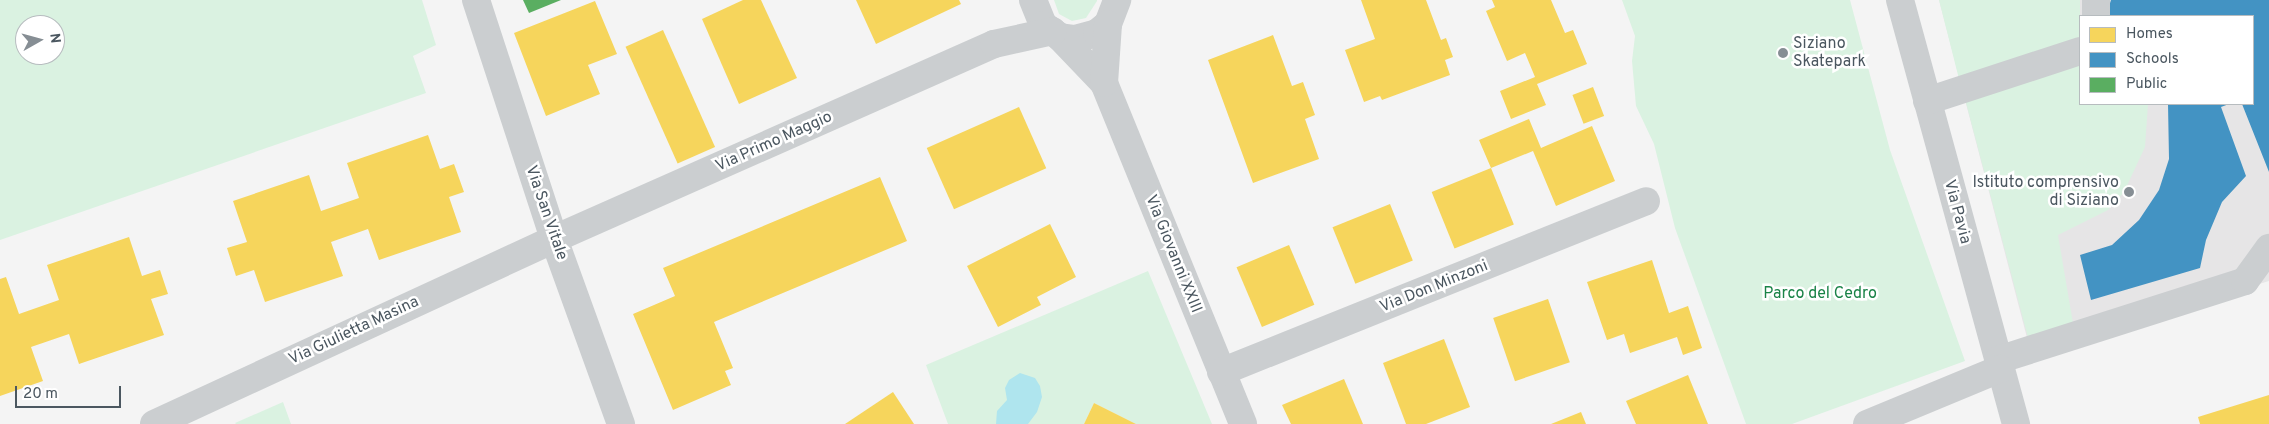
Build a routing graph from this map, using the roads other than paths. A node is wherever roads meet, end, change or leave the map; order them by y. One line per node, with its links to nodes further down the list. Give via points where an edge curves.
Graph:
1 (476, 0): 13 (street, Via San Vitale)
2 (1032, 0): 7 (street, Via Primo Maggio, via 1043,25); 8 (street, Via Primo Maggio)
3 (1900, 0): 11 (street, Via Pavia)
4 (2096, 0): 6 (street)
5 (1113, 12): 7 (street, Via Primo Maggio, via 1090,37 1075,40); 10 (street, Via Giovanni XXIII)
6 (2096, 15)
7 (1056, 34): 8 (street, Via Primo Maggio); 10 (street, Via Giovanni XXIII)
8 (994, 44): 13 (street, Via Primo Maggio)
9 (2079, 51): 11 (street)
10 (1104, 83): 16 (street, Via Giovanni XXIII)
11 (1927, 101): 15 (street, Via Pavia)
12 (1646, 201): 16 (street, Via Don Minzoni)
13 (554, 239): 17 (street, Via Giulietta Masina); 18 (street, Via San Vitale)
14 (2269, 248): 15 (street, via 2244,281)
15 (1999, 365): 20 (street); 21 (street, Via Pavia)
16 (1221, 372): 19 (street, Via Giovanni XXIII)
17 (154, 424)
18 (621, 424)
19 (1243, 424)
20 (1867, 424)
21 (2016, 424)

